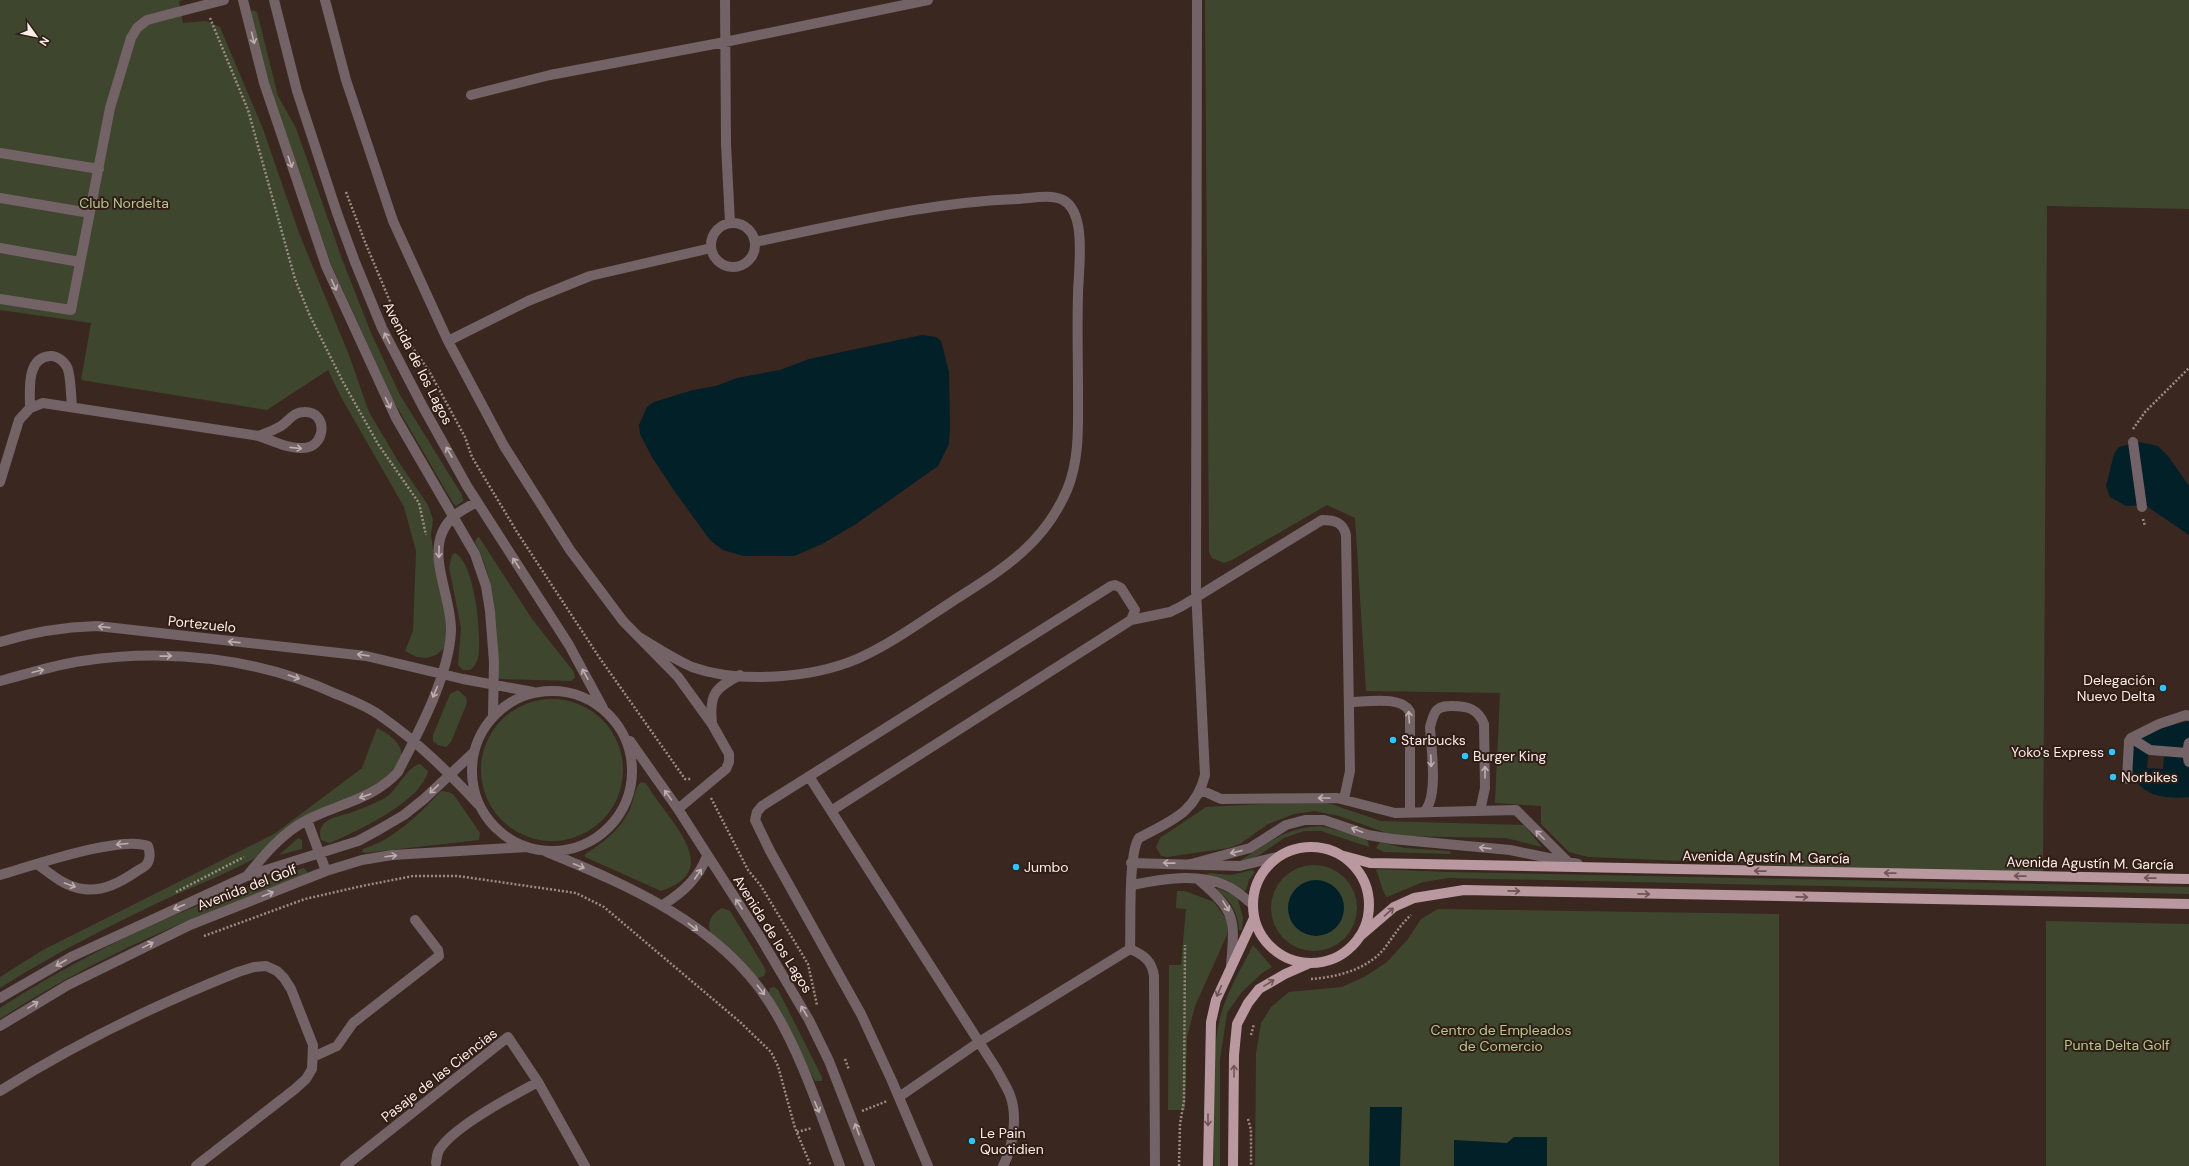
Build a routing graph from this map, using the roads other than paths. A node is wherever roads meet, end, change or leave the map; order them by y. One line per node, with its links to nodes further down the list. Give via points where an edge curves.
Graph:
1 (224, 0): 11 (street, via 147,20 137,28 131,38 110,108)
2 (243, 0): 28 (street, one-way to 28, via 266,90 326,266 396,418)
3 (274, 0): 26 (street, Avenida de los Lagos, one-way to 3, via 382,328 357,268 297,90)
4 (325, 0): 20 (street, via 346,80 393,221)
5 (725, 0): 8 (street)
6 (928, 0): 8 (street)
7 (1197, 0): 29 (street)
8 (725, 42): 9 (street, via 550,75); 14 (street)
9 (471, 95)
10 (0, 153): 11 (street)
11 (98, 169): 13 (street)
12 (0, 198): 13 (street)
13 (90, 213): 18 (street)
14 (730, 223): 15 (street, via 737,223 749,229); 17 (street, via 717,229 711,241)
15 (754, 242): 17 (street, via 751,256 739,266 732,267 718,261); 34 (street, via 949,204 1055,197 1063,200 1072,206 1077,218 1079,235 1078,435 1067,489 1056,510 1040,535 1004,568 857,659 802,675)
16 (0, 248): 18 (street)
17 (711, 248): 20 (street, via 590,276 528,301)
18 (80, 262): 19 (street, via 71,310)
19 (0, 299)
20 (448, 341): 31 (street, via 504,446 570,550 622,621)
21 (72, 407): 22 (street, via 43,403); 22 (street, via 68,368 62,360 44,356 36,361 31,372); 23 (street)
22 (30, 408): 25 (street, via 19,420)
23 (259, 436): 23 (street, one-way to 23, via 289,447 304,448 315,444 323,428 315,415 304,412 293,415 282,426)
24 (2133, 442): 27 (street)
25 (0, 482)
26 (477, 502): 28 (street); 39 (street, Avenida de los Lagos, one-way to 26, via 569,645)
27 (2142, 507)
28 (452, 516): 33 (street, one-way to 33, via 442,533 438,547 450,610 451,632); 36 (street, via 475,554 486,586 490,611)
29 (1196, 594): 30 (street, via 1170,612); 38 (street, via 1322,520 1335,520 1344,528 1346,535); 51 (street, via 1205,775)
30 (1131, 620): 49 (street, via 1135,610 1121,588 1111,586); 55 (street)
31 (639, 637): 34 (street, via 695,668); 42 (street, via 678,678)
32 (0, 642): 33 (street, Portezuelo, one-way to 32, via 366,656 97,626 22,635)
33 (442, 674): 36 (street, Portezuelo); 45 (street, one-way to 45)
34 (740, 676): 42 (street, via 725,683 714,694 710,705)
35 (0, 681): 45 (street, one-way to 45, via 83,661 128,657 204,658 282,673 319,686 381,716)
36 (493, 684): 37 (street, Portezuelo); 40 (street)
37 (533, 692): 39 (street, via 558,690 582,695); 40 (street, via 512,700)
38 (1349, 702): 52 (street, via 1350,771); 57 (street, one-way to 38, via 1408,708 1398,702)
39 (603, 708): 43 (street)
40 (493, 715): 47 (street, via 480,733)
41 (2189, 716): 44 (street, via 2159,724)
42 (712, 724): 54 (street, via 729,754 729,762 726,769)
43 (623, 732): 54 (street, Avenida de los Lagos, one-way to 43); 61 (street, via 630,750 632,776 624,807 613,823 581,846 562,851)
44 (2131, 738): 46 (street, via 2150,750); 50 (street)
45 (414, 741): 48 (street); 59 (street, one-way to 59, via 398,772 388,784 373,794)
46 (2188, 752)
47 (473, 753): 48 (street, Avenida del Golf); 53 (street, via 472,787)
48 (450, 774): 53 (street); 62 (street, Avenida del Golf, one-way to 62, via 424,799 398,818 358,840)
49 (810, 778): 55 (street); 92 (street, via 762,806 755,820 861,1014)
50 (2127, 779)
51 (1201, 790): 52 (street, one-way to 51, via 1221,799); 67 (street, via 1187,810 1139,838)
52 (1344, 799): 57 (street, via 1395,813)
53 (478, 804): 60 (street, via 498,831 511,841)
54 (678, 809): 63 (street, Avenida de los Lagos)
55 (831, 811): 88 (street)
56 (1480, 811): 58 (street); 58 (street, one-way to 58, via 1485,788 1484,724 1481,716 1470,708 1444,706 1438,708 1430,726 1433,792 1428,808); 66 (street, one-way to 56, via 1516,810)
57 (1410, 812): 58 (street)
58 (1424, 812)
59 (307, 820): 62 (street); 73 (street, via 278,841)
60 (527, 847): 61 (street); 71 (street, Avenida del Golf, one-way to 60, via 362,860 392,855)
61 (543, 851): 78 (street, one-way to 78, via 597,873)
62 (321, 853): 71 (street); 73 (street, Avenida del Golf)
63 (707, 856): 78 (street, one-way to 63, via 685,891 696,878); 98 (street, Avenida de los Lagos, one-way to 63, via 835,1075 809,1020 760,937)
64 (1344, 856): 65 (main road, via 1328,849 1310,846 1293,849); 70 (main road, Avenida Agustín M. García, via 1370,863); 82 (main road, via 1357,869 1366,885 1369,903 1367,921)
65 (1277, 857): 69 (street, via 1240,866); 79 (main road, via 1265,870 1256,886)
66 (1568, 862): 69 (street, one-way to 69, via 1510,850 1392,839 1368,835 1324,820 1305,820 1286,825 1250,848); 70 (street)
67 (1132, 863): 69 (street, one-way to 67); 76 (street)
68 (37, 864): 68 (street, one-way to 68, via 65,884 82,889 98,889 114,885 147,864 150,854 148,846 138,842 112,845); 72 (street)
69 (1191, 864)
70 (1592, 867): 75 (main road, Avenida Agustín M. García, one-way to 70)
71 (326, 871): 87 (street, Avenida del Golf, one-way to 71, via 68,985 190,924)
72 (0, 875)
73 (247, 876): 86 (street, Avenida del Golf, one-way to 86, via 71,957)
74 (1198, 879): 76 (street, via 1174,879); 79 (street, via 1226,886); 85 (street, one-way to 85, via 1222,899 1230,912 1233,939)
75 (2189, 879)
76 (1132, 886): 83 (street)
77 (2189, 904): 82 (main road, one-way to 77, via 1394,907 1414,898 1464,890)
78 (663, 905): 97 (street, one-way to 97, via 735,961 769,1001 785,1029)
79 (1253, 905): 80 (main road)
80 (1254, 918): 84 (main road, via 1262,937 1271,948 1282,956); 85 (main road)
81 (415, 920): 89 (street, via 438,950 439,956 360,1017 337,1046)
82 (1359, 937): 84 (main road, via 1346,952 1329,960)
83 (1130, 949): 88 (street); 101 (street, via 1147,958 1154,976)
84 (1310, 963): 103 (main road, one-way to 84, via 1234,1055 1237,1024 1248,1003 1260,989)
85 (1231, 966): 102 (main road, one-way to 102, via 1216,1000 1211,1022)
86 (0, 998)
87 (0, 1026)
88 (979, 1042): 92 (street); 100 (street, via 1011,1097 1013,1134)
89 (313, 1057): 91 (street, via 314,1045 284,978 266,966 254,967 191,990 129,1019 42,1065); 94 (street, via 312,1069 306,1079)
90 (538, 1082): 93 (street, via 472,1121 452,1136 439,1150); 95 (street, Pasaje de las Ciencias, via 508,1038); 96 (street, Pasaje de las Ciencias)
91 (0, 1091)
92 (899, 1097): 99 (street)
93 (436, 1163)
94 (196, 1166)
95 (345, 1166)
96 (585, 1166)
97 (840, 1166)
98 (870, 1166)
99 (928, 1166)
100 (1003, 1166)
101 (1155, 1166)
102 (1208, 1166)
103 (1233, 1166)

